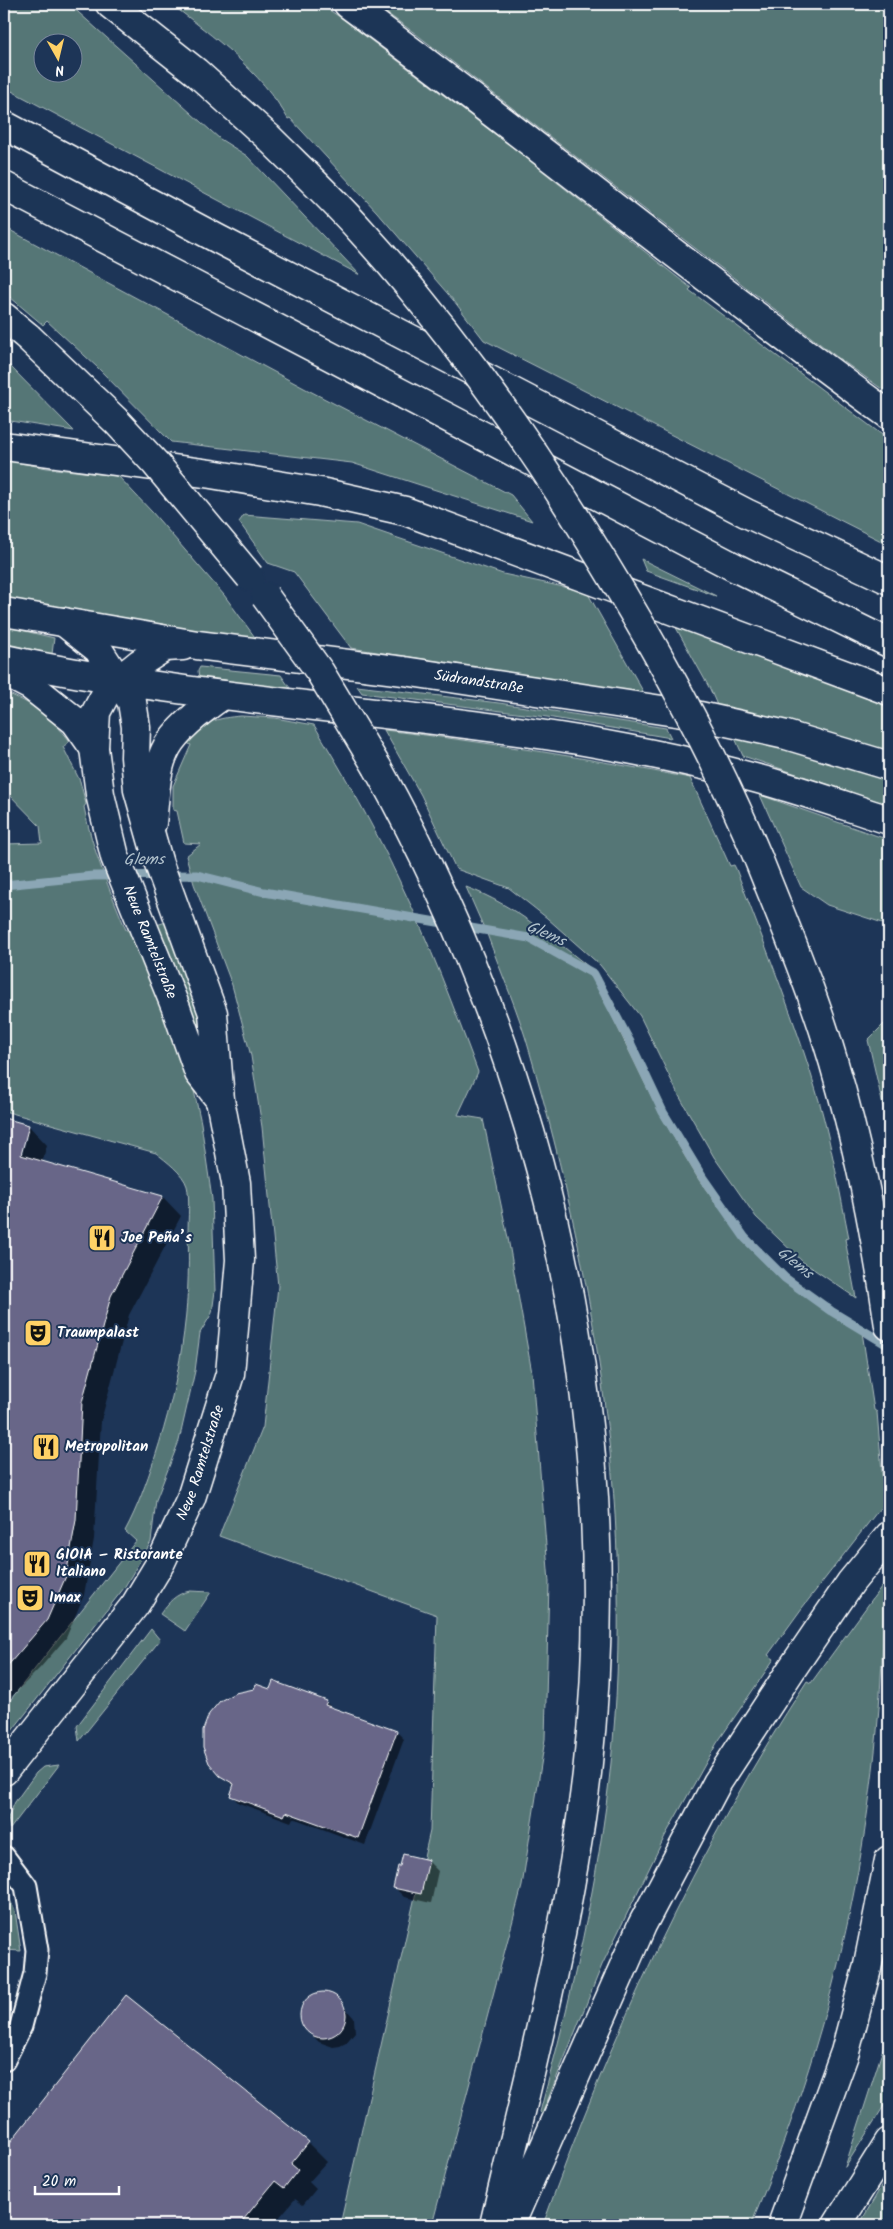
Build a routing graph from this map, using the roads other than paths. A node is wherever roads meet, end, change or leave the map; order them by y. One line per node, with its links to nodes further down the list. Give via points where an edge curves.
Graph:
1 (110, 4): 23 (main road, bridge, via 196,72 268,137 380,252 457,345 534,452 648,633 712,754 758,858 825,1035 862,1170)
2 (348, 4): 6 (main road, via 460,86 771,329)
3 (4, 125): 8 (main road, via 746,513)
4 (4, 186): 11 (main road, via 729,564)
5 (4, 317): 30 (main road, bridge, via 110,414 150,456 258,586 320,672 398,805 450,910 508,1059 547,1191 572,1314 585,1404 596,1547 593,1702 575,1858 558,1953)
6 (889, 415)
7 (4, 446): 16 (main road, via 210,474 405,511)
8 (889, 580)
9 (4, 612): 10 (main road, Südrandstraße)
10 (64, 622): 12 (main road, Südrandstraße); 15 (main road, via 98,649)
11 (889, 643)
12 (197, 645): 15 (main road, via 165,646); 19 (main road, Südrandstraße, via 404,671 695,715 786,735)
13 (4, 659): 15 (main road)
14 (4, 672): 18 (main road, via 31,686 76,721)
15 (118, 681): 17 (main road); 18 (main road, Neue Ramtelstraße, via 109,688 96,712); 21 (main road, Neue Ramtelstraße, via 132,702 138,790)
16 (889, 691)
17 (223, 695): 20 (main road, via 468,724 667,757 773,783); 21 (main road, via 203,708 166,748)
18 (94, 748): 22 (main road, Neue Ramtelstraße, via 107,830 115,857 199,1073)
19 (889, 766)
20 (889, 820)
21 (151, 832): 22 (main road, Neue Ramtelstraße, via 159,864 213,1013)
22 (220, 1100): 25 (main road, Neue Ramtelstraße, via 236,1183 240,1260 230,1374 215,1429 192,1498 136,1605)
23 (889, 1326)
24 (889, 1536): 31 (main road, via 851,1582 717,1783 642,1925)
25 (4, 1771)
26 (4, 1857): 28 (street, via 26,1886 37,1950 36,1972 21,2026)
27 (889, 1860): 32 (main road, via 867,1969 844,2052)
28 (4, 2060)
29 (889, 2142): 33 (main road)
30 (494, 2225)
31 (510, 2225)
32 (782, 2225)
33 (837, 2225)

